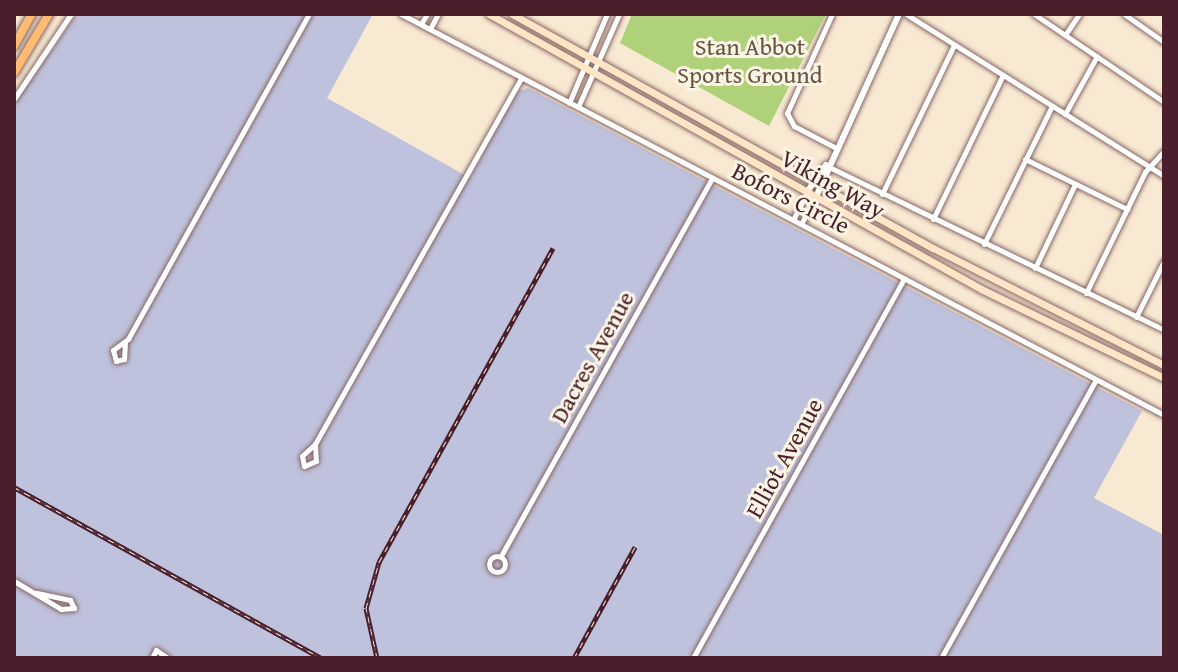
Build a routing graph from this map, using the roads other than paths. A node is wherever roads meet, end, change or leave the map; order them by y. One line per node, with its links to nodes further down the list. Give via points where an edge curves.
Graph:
1 (32, 14): 23 (highway)
2 (49, 14): 28 (highway)
3 (71, 14): 32 (street)
4 (309, 14): 64 (street)
5 (401, 14): 18 (street, Bofors Circle)
6 (427, 14): 18 (street)
7 (438, 14): 19 (street)
8 (489, 14): 27 (main road, Viking Way)
9 (512, 14): 25 (main road, Viking Way)
10 (607, 14): 25 (street)
11 (619, 14): 26 (street)
12 (832, 14): 38 (street, via 789,106 790,122)
13 (899, 14): 38 (street)
14 (906, 14): 22 (street)
15 (1034, 14): 20 (street)
16 (1079, 14): 20 (street)
17 (1124, 14): 21 (street)
18 (421, 24): 19 (street, Bofors Circle)
19 (430, 29): 31 (street, Bofors Circle)
20 (1065, 35): 24 (street)
21 (1164, 42)
22 (954, 45): 30 (street); 49 (street)
23 (14, 46)
24 (1097, 56): 33 (street); 37 (street)
25 (589, 58): 26 (main road, Viking Way); 27 (street)
26 (599, 63): 29 (street); 45 (main road, Viking Way)
27 (585, 69): 29 (main road, Viking Way); 34 (street)
28 (14, 73)
29 (594, 74): 36 (street); 48 (main road, Viking Way)
30 (1003, 75): 35 (street); 53 (street)
31 (521, 78): 34 (street, Bofors Circle); 69 (street)
32 (14, 99)
33 (1164, 102)
34 (569, 103): 36 (street, Bofors Circle)
35 (1052, 106): 37 (street); 40 (street)
36 (578, 107): 44 (street, Bofors Circle)
37 (1065, 114): 42 (street)
38 (836, 148): 41 (street)
39 (1164, 151): 42 (street)
40 (1025, 159): 46 (street); 57 (street)
41 (827, 165): 45 (street); 47 (street); 49 (street)
42 (1151, 168): 43 (street); 51 (street)
43 (1164, 176)
44 (712, 178): 54 (street, Bofors Circle); 70 (street, Dacres Avenue)
45 (813, 182): 47 (main road, Viking Way); 48 (street)
46 (1075, 184): 51 (street); 59 (street)
47 (821, 186): 50 (street); 65 (main road, Viking Way)
48 (807, 192): 50 (main road, Viking Way); 54 (street)
49 (882, 194): 53 (street)
50 (816, 197): 52 (street); 66 (main road, Viking Way)
51 (1127, 209): 61 (street)
52 (808, 210): 55 (street); 56 (street)
53 (933, 219): 57 (street)
54 (793, 220): 55 (street, Bofors Circle)
55 (801, 224): 56 (street, Bofors Circle)
56 (814, 230): 60 (street, Bofors Circle)
57 (984, 244): 59 (street)
58 (1164, 261): 62 (street)
59 (1035, 268): 61 (street)
60 (904, 278): 67 (street, Bofors Circle); 73 (street, Elliot Avenue)
61 (1086, 293): 62 (street)
62 (1136, 317): 63 (street)
63 (1164, 330)
64 (125, 342)
65 (1164, 365)
66 (1164, 378)
67 (1096, 380): 68 (street, Bofors Circle); 76 (street)
68 (1164, 415)
69 (315, 444)
70 (502, 554)
71 (14, 581): 72 (street)
72 (36, 593): 72 (street, via 66,599 74,608 65,611)
73 (692, 657)
74 (152, 658): 75 (street, via 156,650)
75 (168, 658)
76 (941, 658)

